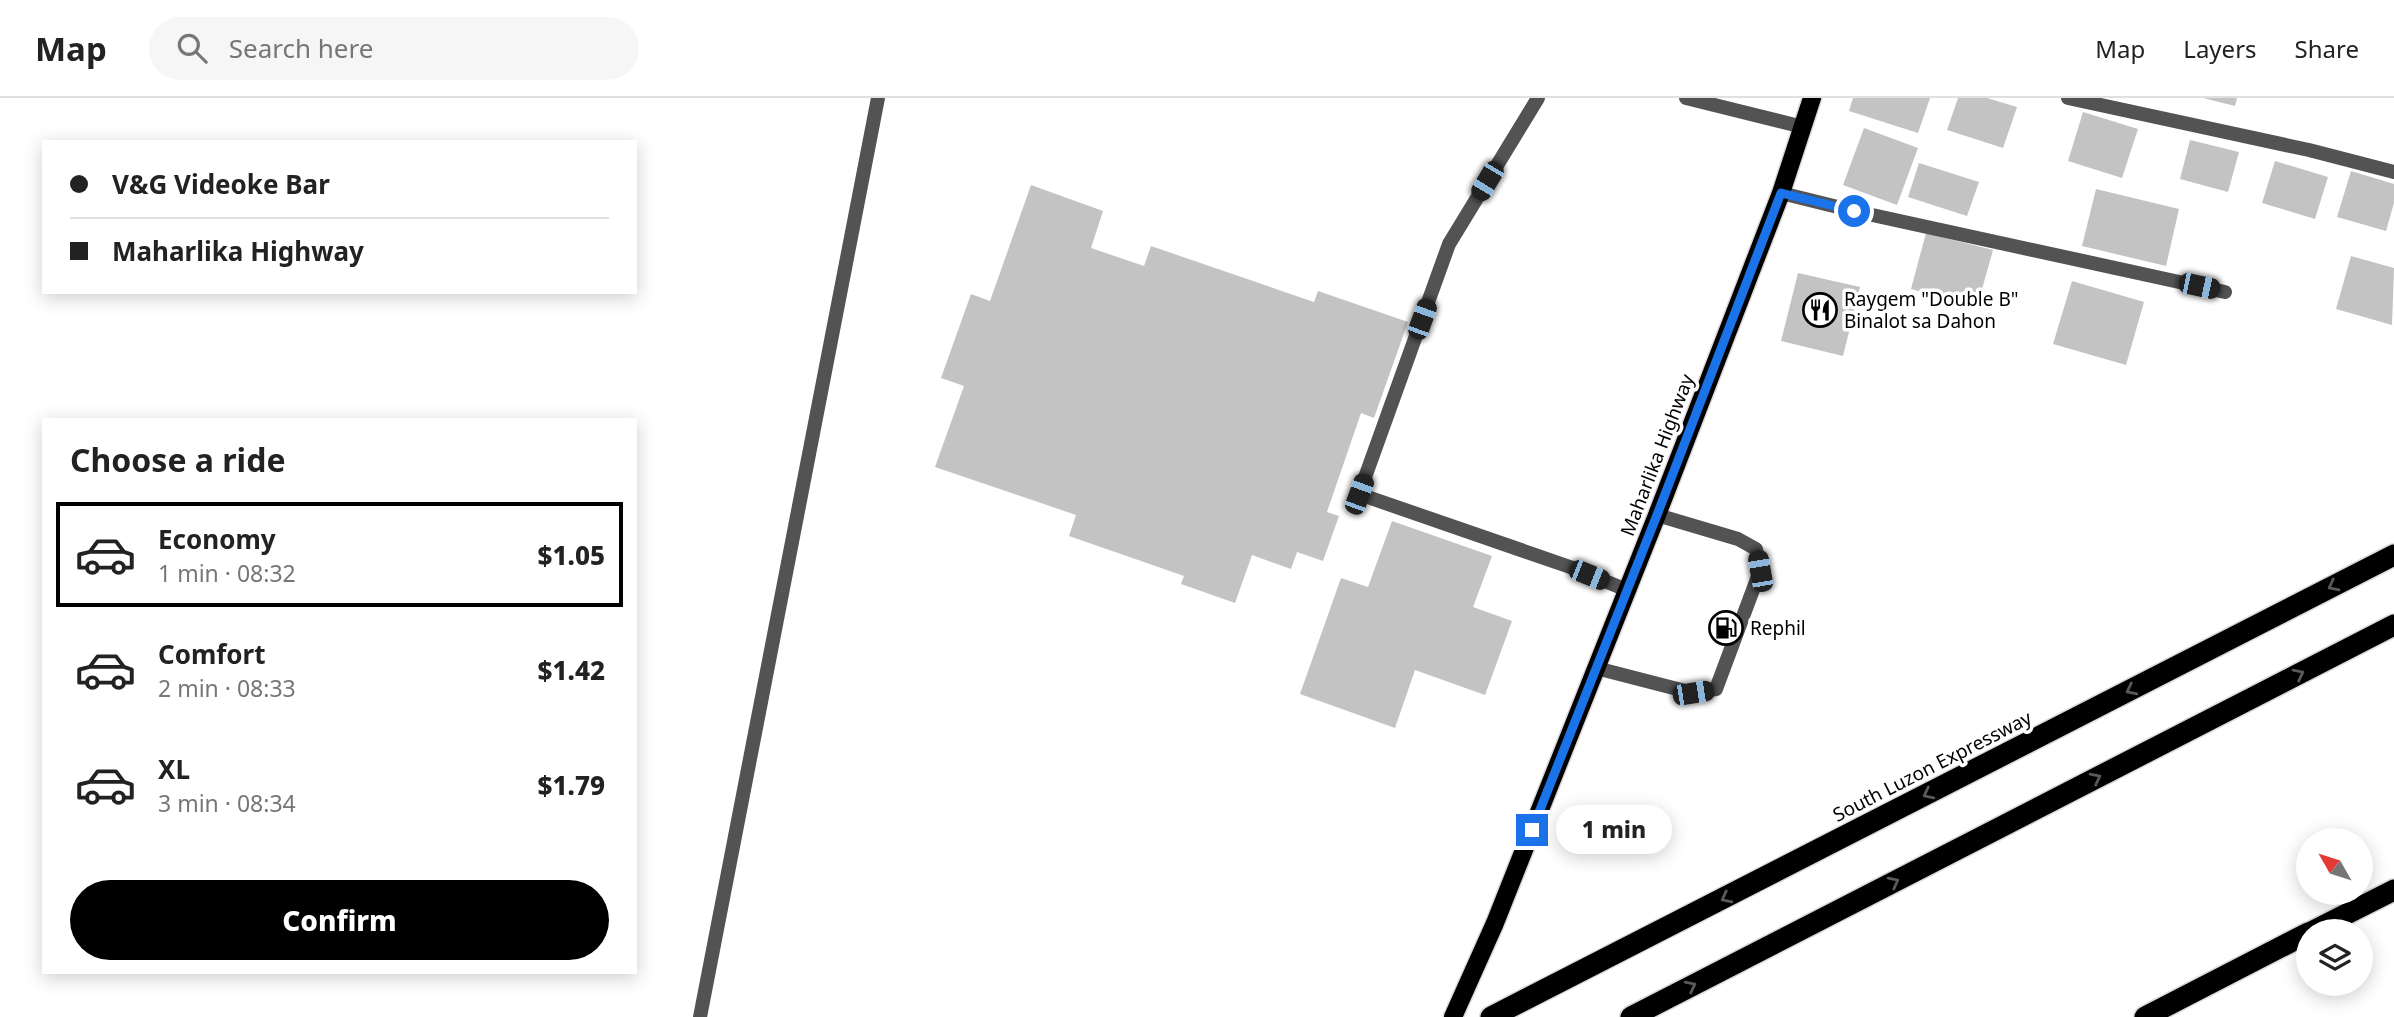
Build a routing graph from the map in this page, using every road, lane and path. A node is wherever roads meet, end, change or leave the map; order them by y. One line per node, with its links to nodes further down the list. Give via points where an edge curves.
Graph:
1 (878, 98): 18 (street)
2 (1538, 98): 12 (street, via 1449,244 1359,494)
3 (1686, 98): 6 (street)
4 (1812, 98): 6 (main road, Maharlika Highway)
5 (2068, 98): 7 (street)
6 (1803, 127): 8 (main road, Maharlika Highway)
7 (2394, 172)
8 (1781, 193): 9 (street); 10 (main road, Maharlika Highway)
9 (2225, 292)
10 (1657, 515): 12 (main road, Maharlika Highway); 14 (street, via 1738,539 1756,549 1760,571 1716,689 1693,693)
11 (2394, 555): 20 (highway, South Luzon Expressway, one-way to 20)
12 (1627, 590): 14 (main road, Maharlika Highway)
13 (2394, 625): 21 (highway, one-way to 13)
14 (1596, 668): 19 (main road, Maharlika Highway)
15 (2394, 890): 16 (highway)
16 (2337, 919)
17 (2296, 939): 22 (highway)
18 (699, 1017)
19 (1453, 1017)
20 (1491, 1017)
21 (1631, 1017)
22 (2145, 1017)

